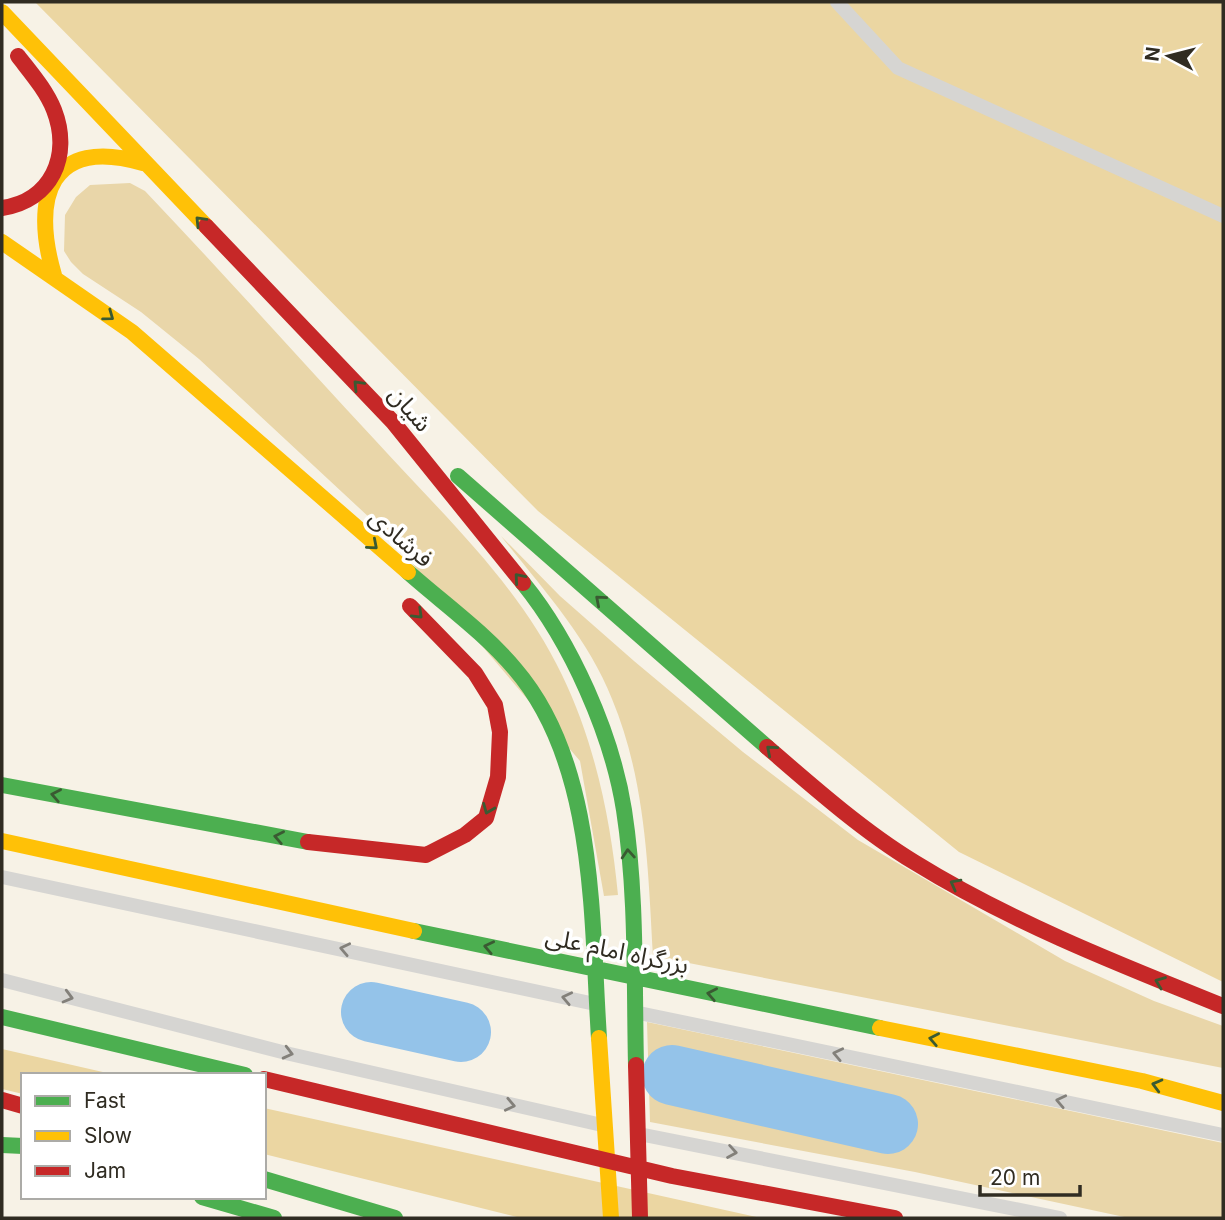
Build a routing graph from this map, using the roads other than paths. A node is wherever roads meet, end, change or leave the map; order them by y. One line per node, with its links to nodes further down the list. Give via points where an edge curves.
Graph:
1 (837, 2): 7 (lane, via 898,68)
2 (2, 12): 4 (main road, شیان)
3 (2, 35): 5 (main road, via 56,115 60,138)
4 (144, 163): 5 (main road, via 119,153 103,153 75,162); 10 (main road, شیان, one-way to 4)
5 (54, 180): 6 (main road, via 28,203); 9 (main road, via 42,232)
6 (2, 208)
7 (1223, 215)
8 (2, 242): 9 (main road, فرشادی)
9 (54, 275): 11 (main road, فرشادی, one-way to 11, via 132,332)
10 (393, 422): 18 (main road, one-way to 10, via 1069,944 914,862 808,782); 35 (main road, شیان, one-way to 10, via 633,922 618,777 582,679 554,626)
11 (289, 473): 12 (main road); 28 (main road, فرشادی, one-way to 28, via 516,669 549,721 570,775 587,855)
12 (339, 533)
13 (395, 592): 14 (main road, one-way to 14, via 475,673 495,705 500,732 499,777 486,818 426,855 328,846)
14 (2, 785)
15 (2, 841): 23 (main road, بزرگراه امام علی, one-way to 15, via 1142,1081 570,965)
16 (2, 877): 25 (lane, one-way to 16)
17 (2, 980): 37 (lane, one-way to 37, via 449,1091)
18 (1223, 1006)
19 (2, 1017): 20 (main road)
20 (237, 1073)
21 (266, 1079): 36 (main road, via 672,1177)
22 (2, 1100): 24 (main road)
23 (1223, 1102)
24 (21, 1105)
25 (1223, 1135)
26 (2, 1145): 27 (main road)
27 (21, 1146)
28 (607, 1179): 33 (main road); 34 (main road, فرشادی)
29 (266, 1180): 32 (main road)
30 (209, 1199): 31 (main road)
31 (274, 1218)
32 (395, 1218)
33 (597, 1218)
34 (611, 1218)
35 (640, 1218)
36 (895, 1218)
37 (1060, 1218)

